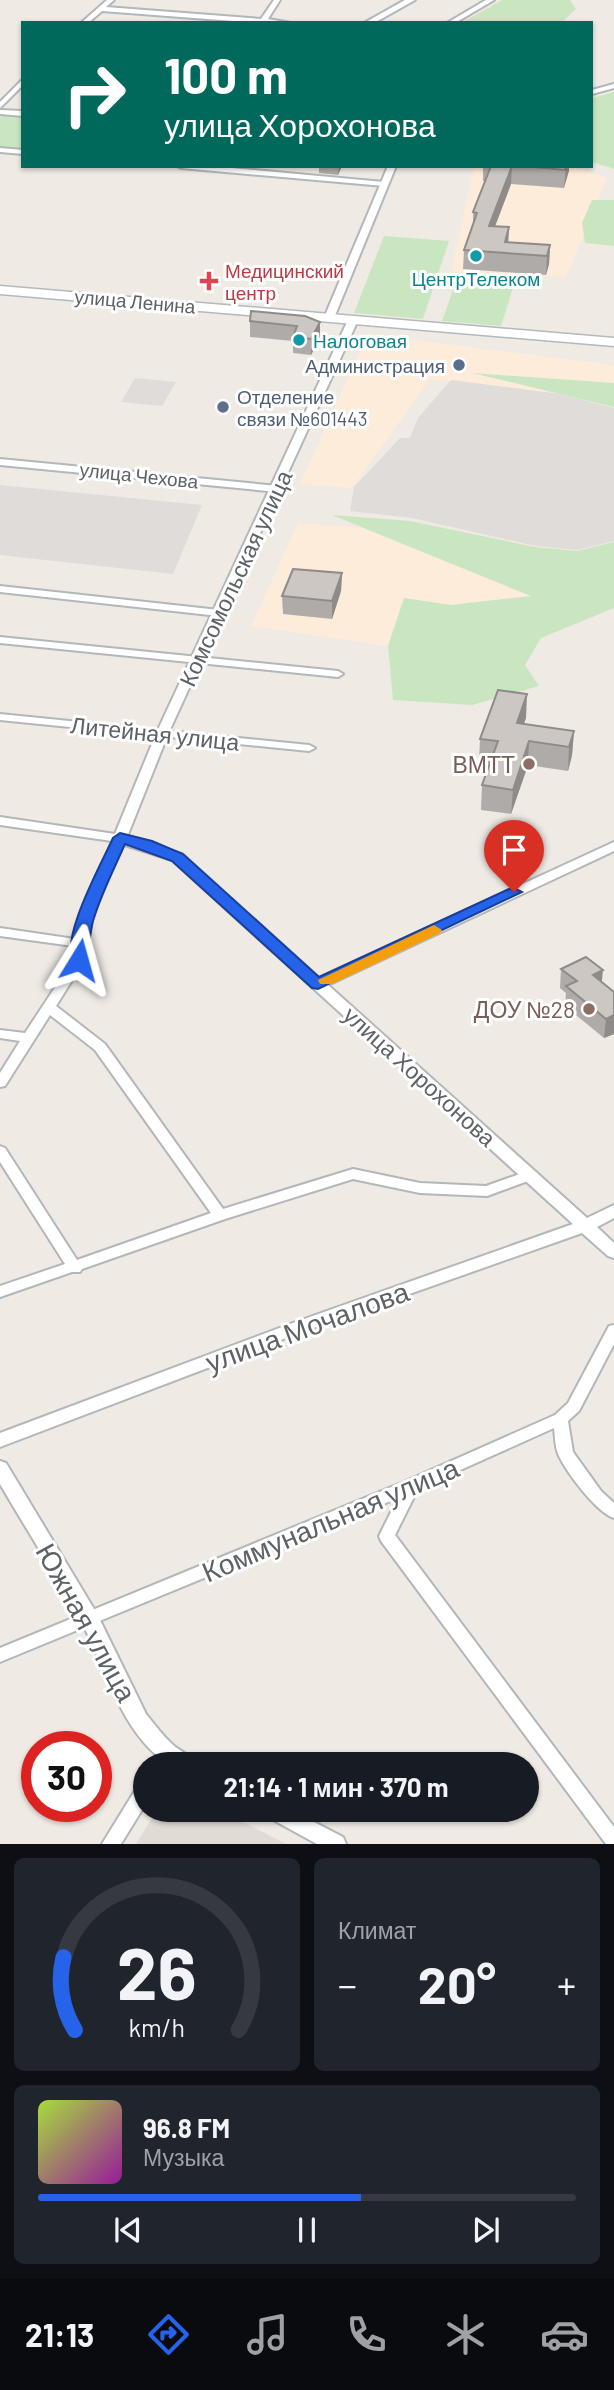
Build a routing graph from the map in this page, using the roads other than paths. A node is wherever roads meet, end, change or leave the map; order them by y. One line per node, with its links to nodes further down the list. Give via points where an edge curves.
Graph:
1 (111, 0): 5 (street)
2 (277, 0): 8 (street)
3 (411, 0): 9 (street)
4 (491, 0): 10 (street)
5 (101, 9): 6 (street); 7 (street)
6 (86, 21)
7 (250, 21)
8 (263, 21)
9 (372, 21)
10 (454, 21)
11 (21, 83): 14 (street)
12 (614, 86): 13 (street)
13 (593, 92)
14 (0, 106)
15 (0, 112): 16 (street)
16 (21, 114)
17 (0, 150): 18 (street)
18 (21, 152)
19 (204, 168): 21 (street)
20 (391, 168): 21 (street)
21 (384, 184): 23 (street)
22 (0, 290): 23 (main road, улица Ленина)
23 (329, 318): 24 (main road, улица Ленина)
24 (354, 320): 25 (main road, улица Ленина); 27 (street, Комсомольская улица)
25 (614, 342)
26 (0, 462): 27 (street, улица Чехова)
27 (278, 489): 29 (street, Комсомольская улица)
28 (0, 589): 29 (street)
29 (219, 613): 31 (street, Комсомольская улица)
30 (0, 640): 31 (street)
31 (197, 662): 32 (street); 34 (street, Комсомольская улица)
32 (338, 674)
33 (0, 717): 34 (street, Литейная улица)
34 (162, 734): 35 (street, Литейная улица); 37 (street, Комсомольская улица)
35 (309, 748)
36 (0, 821): 37 (street, улица Хорохонова)
37 (120, 838): 40 (street); 41 (street, улица Хорохонова, via 177,857)
38 (614, 846): 41 (street)
39 (0, 932): 40 (street)
40 (79, 943): 42 (street, via 79,960)
41 (318, 984): 47 (street, улица Хорохонова)
42 (48, 1007): 44 (street); 49 (street, via 100,1048)
43 (0, 1034): 44 (street)
44 (28, 1038): 45 (street)
45 (0, 1083)
46 (0, 1151): 52 (street)
47 (531, 1175): 49 (street, via 486,1191 420,1188 353,1174); 50 (street, улица Хорохонова)
48 (614, 1212): 50 (street, улица Мочалова)
49 (220, 1215): 52 (street)
50 (587, 1225): 51 (street, улица Хорохонова); 56 (street, улица Мочалова)
51 (614, 1252)
52 (75, 1268): 53 (street)
53 (0, 1292)
54 (614, 1330): 55 (street, Коммунальная улица, via 574,1407)
55 (560, 1419): 58 (street, Коммунальная улица); 59 (street, via 565,1453)
56 (0, 1440)
57 (0, 1468): 60 (street, Южная улица)
58 (412, 1486): 60 (street, Коммунальная улица); 65 (street, via 387,1536)
59 (614, 1512)
60 (90, 1620): 61 (street, Коммунальная улица); 62 (street, Южная улица, via 143,1724)
61 (0, 1655)
62 (165, 1752)
63 (133, 1809): 66 (street)
64 (295, 1822): 67 (street)
65 (614, 1841)
66 (111, 1844)
67 (336, 1844)

